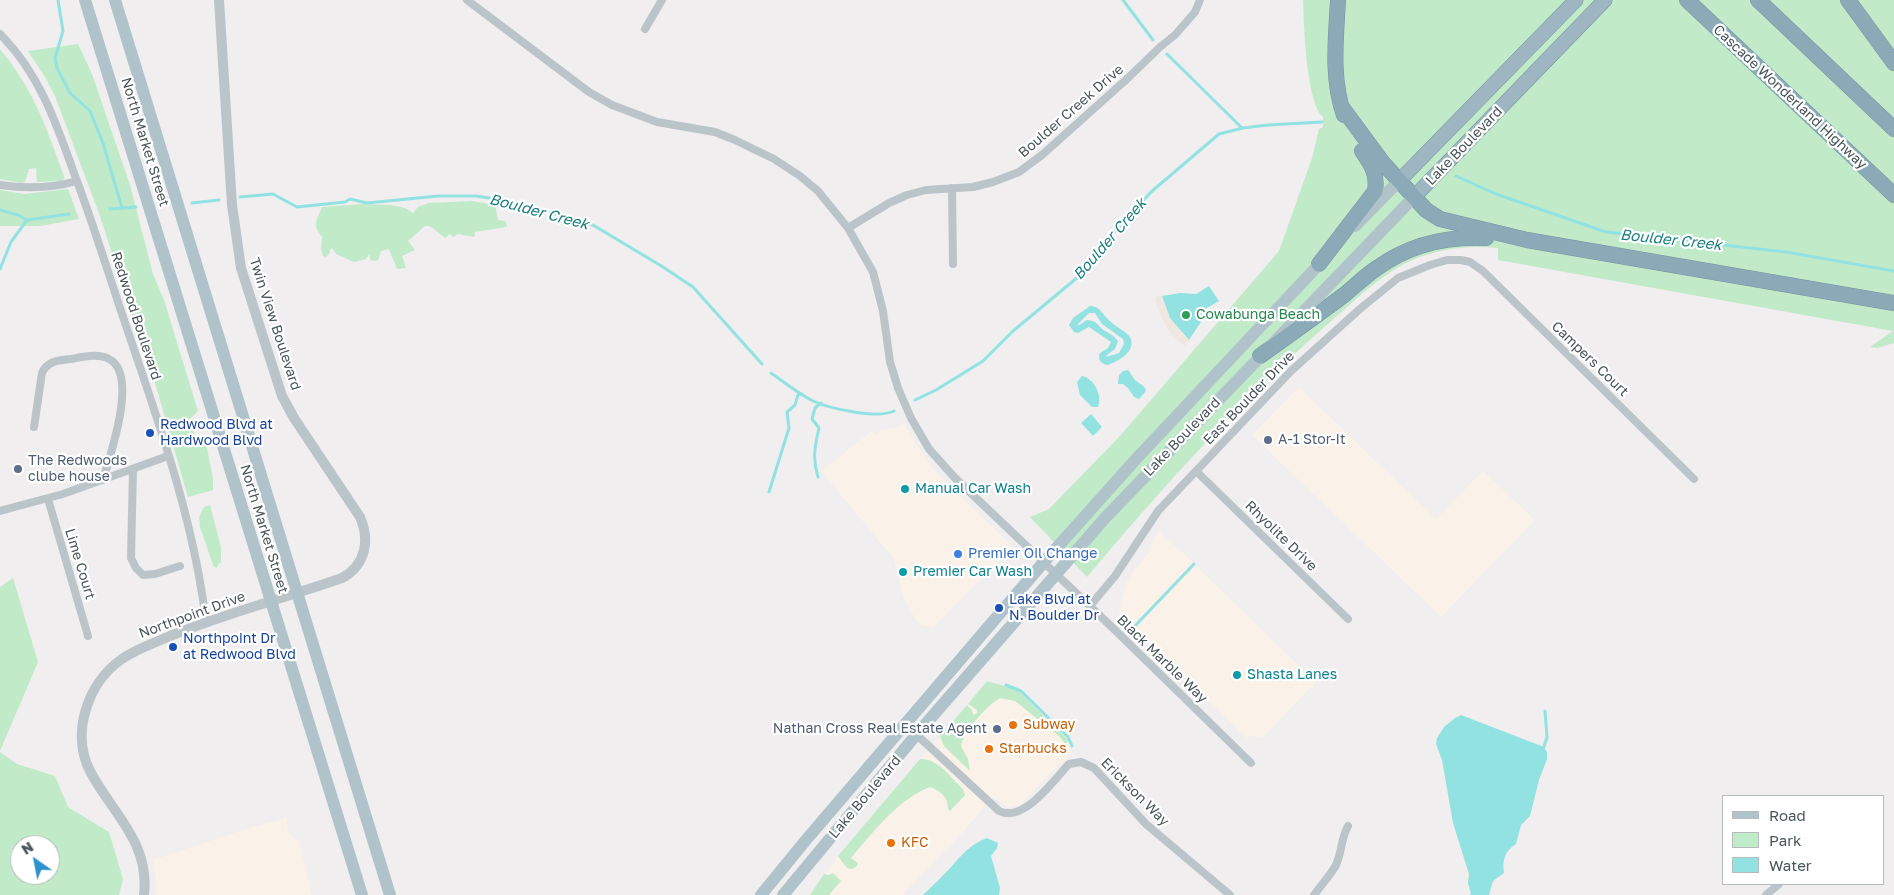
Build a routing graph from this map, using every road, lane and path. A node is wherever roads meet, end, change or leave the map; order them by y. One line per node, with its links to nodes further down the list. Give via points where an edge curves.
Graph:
1 (85, 0): 43 (main road, North Market Street)
2 (115, 0): 42 (main road, North Market Street)
3 (219, 0): 42 (street, Twin View Boulevard, via 232,205 241,268 282,396 360,517 365,533 363,556 350,573)
4 (467, 0): 24 (street, Black Marble Way, via 589,92 612,105 657,122 715,132 774,159 818,191)
5 (662, 0): 13 (street)
6 (1200, 0): 21 (street, Boulder Creek Drive, via 1195,12 1175,35 1042,155 1005,178 973,187)
7 (1338, 0): 16 (highway, via 1336,68)
8 (1576, 0): 18 (highway, Lake Boulevard)
9 (1605, 0): 23 (highway, Lake Boulevard)
10 (1687, 0): 22 (highway, Cascade Wonderland Highway)
11 (1758, 0): 17 (highway)
12 (1848, 0): 15 (highway)
13 (645, 29)
14 (0, 34): 19 (street, Redwood Boulevard, via 25,62 38,84)
15 (1894, 63)
16 (1341, 106): 18 (highway); 28 (highway, via 1346,123 1377,181 1375,191)
17 (1894, 129)
18 (1399, 181): 23 (highway); 28 (main road, Lake Boulevard)
19 (77, 182): 20 (street, via 31,188); 32 (street, Redwood Boulevard)
20 (0, 184)
21 (952, 188): 24 (street, Boulder Creek Drive, via 907,195); 27 (street)
22 (1894, 195)
23 (1414, 197): 25 (highway, via 1440,219); 30 (main road, Lake Boulevard)
24 (848, 228): 39 (street, Black Marble Way, via 876,282 890,362 898,388 929,449)
25 (1527, 240): 29 (highway); 30 (highway, via 1460,237 1407,251 1377,268)
26 (1467, 261): 34 (street, East Boulder Drive, via 1440,262 1419,268 1392,282 1302,361); 35 (street, Campers Court, via 1483,271)
27 (952, 264)
28 (1319, 264): 39 (main road, Lake Boulevard)
29 (1894, 304)
30 (1260, 356): 41 (main road, Lake Boulevard)
31 (34, 427): 36 (street, via 42,373 46,366 51,362 97,356 111,360 119,370 123,395)
32 (168, 456): 33 (street); 46 (street, Redwood Boulevard, via 192,540)
33 (133, 469): 36 (street); 40 (street, via 131,558 143,575)
34 (1196, 471): 44 (street, East Boulder Drive, via 1155,515 1115,576); 45 (street, Rhyolite Drive)
35 (1694, 478)
36 (103, 480): 37 (street)
37 (48, 499): 38 (street); 47 (street, Lime Court)
38 (0, 511)
39 (1043, 563): 41 (street, Black Marble Way); 48 (main road, Lake Boulevard)
40 (180, 566)
41 (1055, 574): 44 (street, Black Marble Way); 49 (main road, Lake Boulevard)
42 (298, 592): 43 (street, Northpoint Drive); 55 (main road, North Market Street)
43 (271, 602): 46 (street, Northpoint Drive); 54 (main road, North Market Street)
44 (1090, 606): 50 (street, Black Marble Way)
45 (1348, 619)
46 (206, 622): 53 (street, Northpoint Drive, via 122,659 99,682 87,706 82,731 86,760 138,847 144,864)
47 (88, 636)
48 (905, 724): 49 (street, Erickson Way); 56 (main road, Lake Boulevard)
49 (916, 735): 57 (main road, Lake Boulevard); 58 (street, Erickson Way, via 999,811 1007,814 1024,810 1069,764 1088,764 1146,824)
50 (1251, 763)
51 (1348, 826): 59 (street, via 1336,864)
52 (1778, 885): 60 (street)
53 (144, 895)
54 (362, 895)
55 (390, 895)
56 (761, 895)
57 (783, 895)
58 (1230, 895)
59 (1314, 895)
60 (1766, 895)

